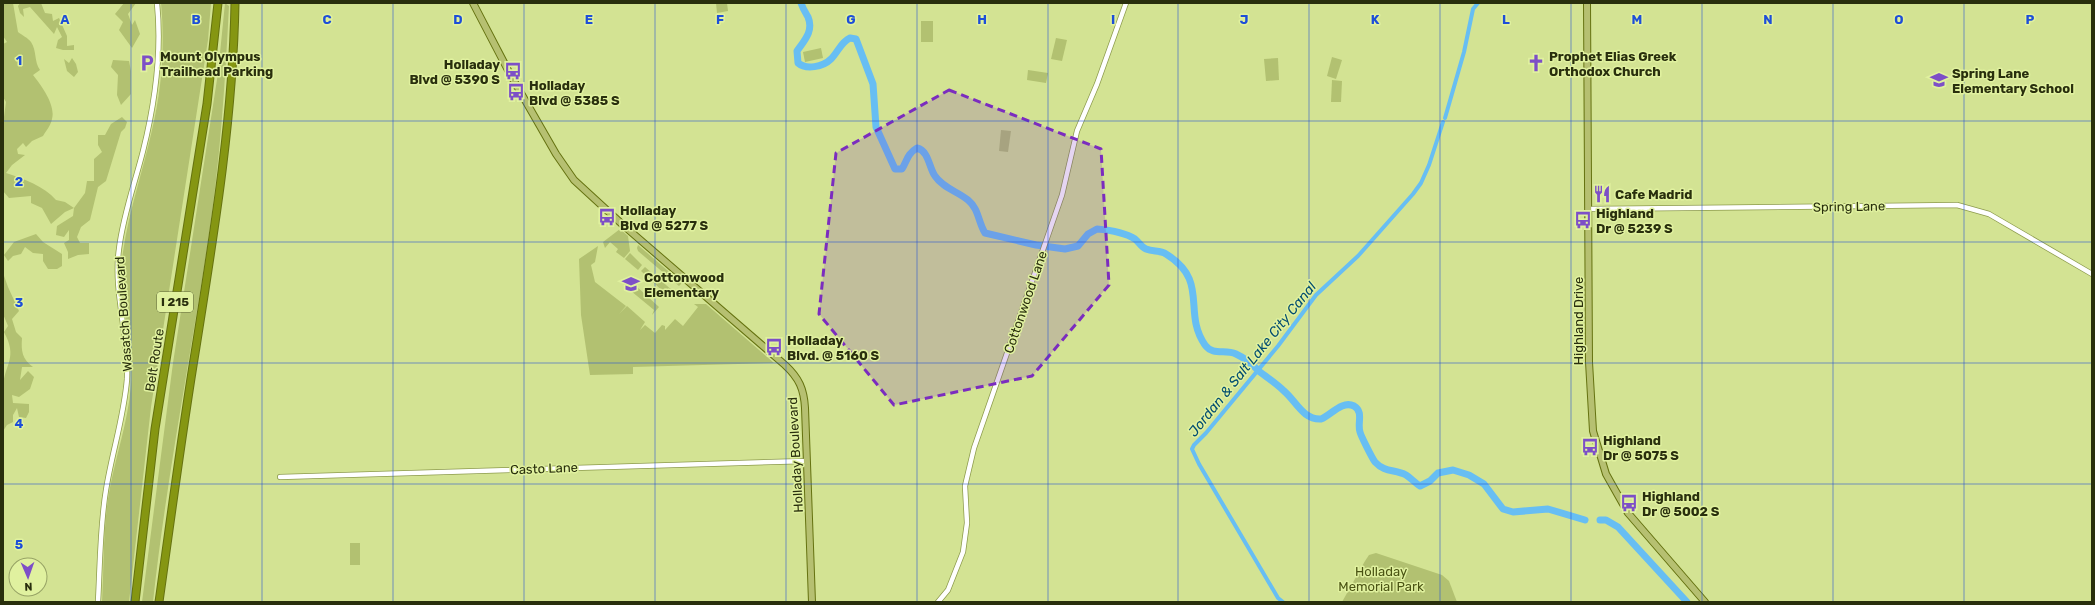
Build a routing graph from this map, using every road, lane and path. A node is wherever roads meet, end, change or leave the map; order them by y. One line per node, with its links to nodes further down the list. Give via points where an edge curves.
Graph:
1 (157, 3): 11 (street, Wasatch Boulevard, via 158,50 153,104 118,254 127,377 123,412 104,499)
2 (218, 3): 12 (highway, Belt Route / I 215, via 207,104 155,430)
3 (235, 3): 13 (highway, I 215, via 228,110 216,218)
4 (473, 3): 9 (main road, Holladay Boulevard, via 503,62 556,154 574,180 798,378 804,399)
5 (1126, 3): 15 (street, Cottonwood Lane, via 1077,131 1062,195 970,464 965,486 966,534 963,552 948,590)
6 (1587, 3): 7 (main road, Highland Drive)
7 (1588, 209): 8 (street, Spring Lane, via 1956,205 1989,214); 16 (main road, Highland Drive, via 1589,372 1592,423 1599,454 1610,482 1628,513)
8 (2092, 274)
9 (807, 461): 10 (street, Casto Lane); 14 (main road, Holladay Boulevard)
10 (280, 477)
11 (98, 602)
12 (135, 602)
13 (159, 602)
14 (812, 602)
15 (938, 602)
16 (1705, 602)

